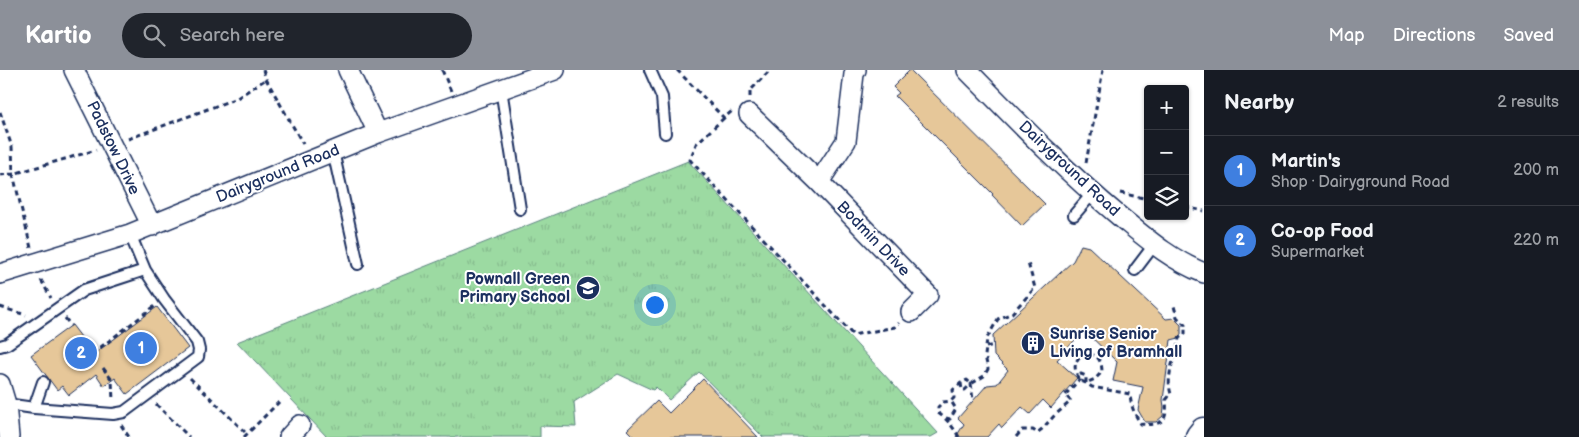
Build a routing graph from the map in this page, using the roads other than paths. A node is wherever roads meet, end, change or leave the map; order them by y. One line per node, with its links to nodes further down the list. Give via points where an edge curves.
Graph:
1 (74, 70): 16 (street, Padstow Drive)
2 (348, 70): 9 (street)
3 (555, 70): 7 (street, Dairyground Road)
4 (650, 70): 10 (lane, via 662,97)
5 (856, 70): 12 (street, via 846,141)
6 (967, 70): 13 (street, Dairyground Road)
7 (501, 89): 9 (street, Dairyground Road); 14 (lane)
8 (749, 114): 12 (street, Bodmin Drive)
9 (378, 133): 11 (street, Dairyground Road)
10 (665, 133)
11 (333, 151): 16 (street, Dairyground Road); 19 (lane)
12 (818, 182): 24 (street, Bodmin Drive, via 928,295)
13 (1087, 189): 15 (lane); 18 (street, Dairyground Road)
14 (520, 209)
15 (1074, 215)
16 (152, 226): 17 (street, Dairyground Road)
17 (130, 234): 20 (lane); 23 (street, Dairyground Road)
18 (1154, 245): 21 (lane); 22 (street, Dairyground Road, via 1186,266)
19 (358, 264)
20 (144, 270): 25 (lane, via 84,290); 29 (lane, via 197,342 198,358 124,412)
21 (1135, 270)
22 (1204, 273)
23 (0, 274)
24 (911, 312)
25 (0, 346)
26 (43, 382): 29 (lane)
27 (0, 384): 28 (street)
28 (6, 404): 29 (lane); 31 (street)
29 (34, 408)
30 (1204, 432): 32 (main road)
31 (9, 437)
32 (1200, 437)

